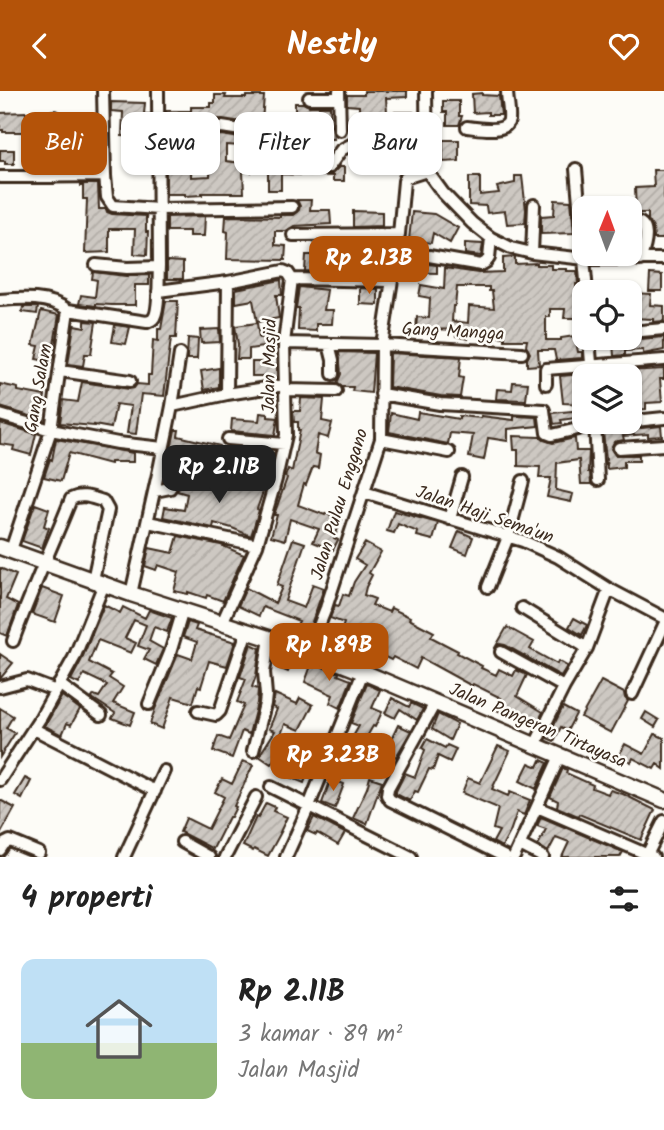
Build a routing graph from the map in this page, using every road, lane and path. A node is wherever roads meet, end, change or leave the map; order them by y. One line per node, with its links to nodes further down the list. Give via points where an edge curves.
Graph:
1 (103, 91): 17 (street)
2 (158, 91): 7 (street)
3 (426, 91): 8 (street)
4 (507, 91): 9 (street, via 506,126)
5 (339, 94): 6 (street); 10 (street)
6 (309, 98)
7 (158, 112)
8 (426, 112)
9 (467, 128)
10 (340, 129)
11 (348, 146): 12 (street)
12 (334, 160)
13 (576, 169): 20 (street)
14 (159, 175): 23 (street)
15 (414, 175): 25 (street, Jalan Pulau Enggano, via 404,181)
16 (430, 175): 27 (street, via 472,223)
17 (104, 176): 19 (street); 23 (street, via 113,206)
18 (0, 177): 19 (street)
19 (54, 177)
20 (579, 196)
21 (534, 205): 28 (street)
22 (292, 207): 23 (street)
23 (159, 209): 35 (street)
24 (642, 223): 29 (street, via 646,229)
25 (399, 234): 26 (street); 37 (street, Jalan Pulau Enggano)
26 (293, 235)
27 (491, 237): 28 (street); 30 (street, via 489,258 481,265)
28 (532, 253): 31 (street)
29 (642, 253)
30 (429, 256)
31 (572, 258)
32 (664, 259): 33 (street)
33 (642, 260)
34 (96, 265): 35 (street)
35 (159, 267): 39 (street)
36 (287, 275): 37 (street); 38 (street); 44 (street, Jalan Masjid)
37 (392, 281): 46 (street, Jalan Pulau Enggano)
38 (228, 282): 39 (street); 58 (street)
39 (158, 291): 41 (street, via 155,314 147,322)
40 (0, 300): 41 (street, via 46,300)
41 (68, 310): 52 (street, Gang Salam)
42 (664, 329): 43 (street)
43 (642, 331)
44 (284, 343): 45 (street, Gang Mangga); 56 (street, Jalan Masjid)
45 (330, 344): 46 (street, Gang Mangga); 53 (street)
46 (382, 345): 47 (street, Gang Mangga); 59 (street, Jalan Pulau Enggano)
47 (522, 353)
48 (180, 354): 60 (street)
49 (664, 359): 50 (street)
50 (634, 364)
51 (572, 370): 55 (street, via 547,369)
52 (60, 371): 54 (street); 64 (street, Gang Salam)
53 (333, 374)
54 (130, 381)
55 (546, 384)
56 (285, 388): 57 (street); 58 (street); 69 (street, Jalan Masjid)
57 (336, 391)
58 (227, 394): 60 (street)
59 (381, 394): 65 (street, via 440,404 544,409 547,433); 68 (street, Jalan Pulau Enggano)
60 (172, 406): 71 (street)
61 (0, 415): 64 (street)
62 (664, 418): 63 (street)
63 (642, 420)
64 (51, 430): 71 (street); 85 (street, Gang Salam)
65 (572, 430)
66 (596, 434): 77 (street)
67 (228, 439): 69 (street)
68 (381, 439): 73 (street); 80 (street, Jalan Pulau Enggano)
69 (284, 444): 76 (street, Jalan Masjid)
70 (664, 445): 72 (street)
71 (163, 448): 74 (street)
72 (619, 448)
73 (449, 452)
74 (166, 466): 76 (street); 79 (street); 79 (street, via 175,479 170,488)
75 (462, 477): 81 (street)
76 (276, 479): 84 (street, Jalan Masjid)
77 (598, 480)
78 (523, 481): 83 (street)
79 (155, 491): 82 (street)
80 (364, 492): 81 (street, Jalan Haji Sema'un); 100 (street, Jalan Pulau Enggano)
81 (450, 519): 83 (street, Jalan Haji Sema'un)
82 (148, 522): 84 (street); 90 (street)
83 (508, 537): 88 (street); 89 (street, Jalan Haji Sema'un, via 558,557)
84 (257, 545): 94 (street, Jalan Masjid)
85 (6, 548): 86 (main road, Jalan Pangeran Tirtayasa)
86 (45, 563): 87 (main road, Jalan Pangeran Tirtayasa); 87 (street, via 71,499 84,496 103,502 108,510); 98 (street)
87 (98, 582): 90 (main road, Jalan Pangeran Tirtayasa); 104 (street, via 74,658)
88 (488, 587)
89 (609, 590): 93 (street, Jalan Haji Sema'un); 99 (street)
90 (131, 594): 92 (main road, Jalan Pangeran Tirtayasa)
91 (522, 607): 99 (street)
92 (183, 610): 94 (main road, Jalan Pangeran Tirtayasa); 108 (street)
93 (664, 618)
94 (222, 623): 96 (main road, Jalan Pangeran Tirtayasa)
95 (664, 625): 106 (street)
96 (247, 631): 97 (main road, Jalan Pangeran Tirtayasa); 109 (street, via 220,711 216,715)
97 (270, 639): 100 (main road, Jalan Pangeran Tirtayasa); 113 (street, via 265,704)
98 (13, 641)
99 (587, 647): 105 (street)
100 (309, 651): 102 (main road, Jalan Pangeran Tirtayasa)
101 (501, 652): 105 (street)
102 (363, 672): 107 (main road, Jalan Pangeran Tirtayasa); 121 (street)
103 (0, 687): 104 (street, via 27,680)
104 (57, 687): 110 (street); 111 (street)
105 (564, 687): 112 (street)
106 (632, 694)
107 (435, 703): 112 (main road, Jalan Pangeran Tirtayasa); 134 (street, via 387,795)
108 (149, 704)
109 (198, 711)
110 (101, 715)
111 (34, 729): 116 (street); 118 (street)
112 (535, 745): 114 (main road, Jalan Pangeran Tirtayasa)
113 (253, 751)
114 (560, 756): 120 (main road, Jalan Pangeran Tirtayasa); 122 (street)
115 (164, 771): 118 (street)
116 (0, 781)
117 (271, 787): 121 (street)
118 (155, 791): 129 (street)
119 (256, 797): 131 (street)
120 (664, 800)
121 (309, 806): 132 (street); 133 (street)
122 (537, 807): 125 (street); 128 (street)
123 (664, 821): 128 (street)
124 (181, 842): 130 (street)
125 (520, 845): 135 (street); 136 (street)
126 (0, 850): 127 (street, via 10,841)
127 (38, 853)
128 (648, 856)
129 (124, 857)
130 (209, 857)
131 (225, 857)
132 (287, 857)
133 (411, 857)
134 (505, 857)
135 (514, 857)
136 (543, 857)

